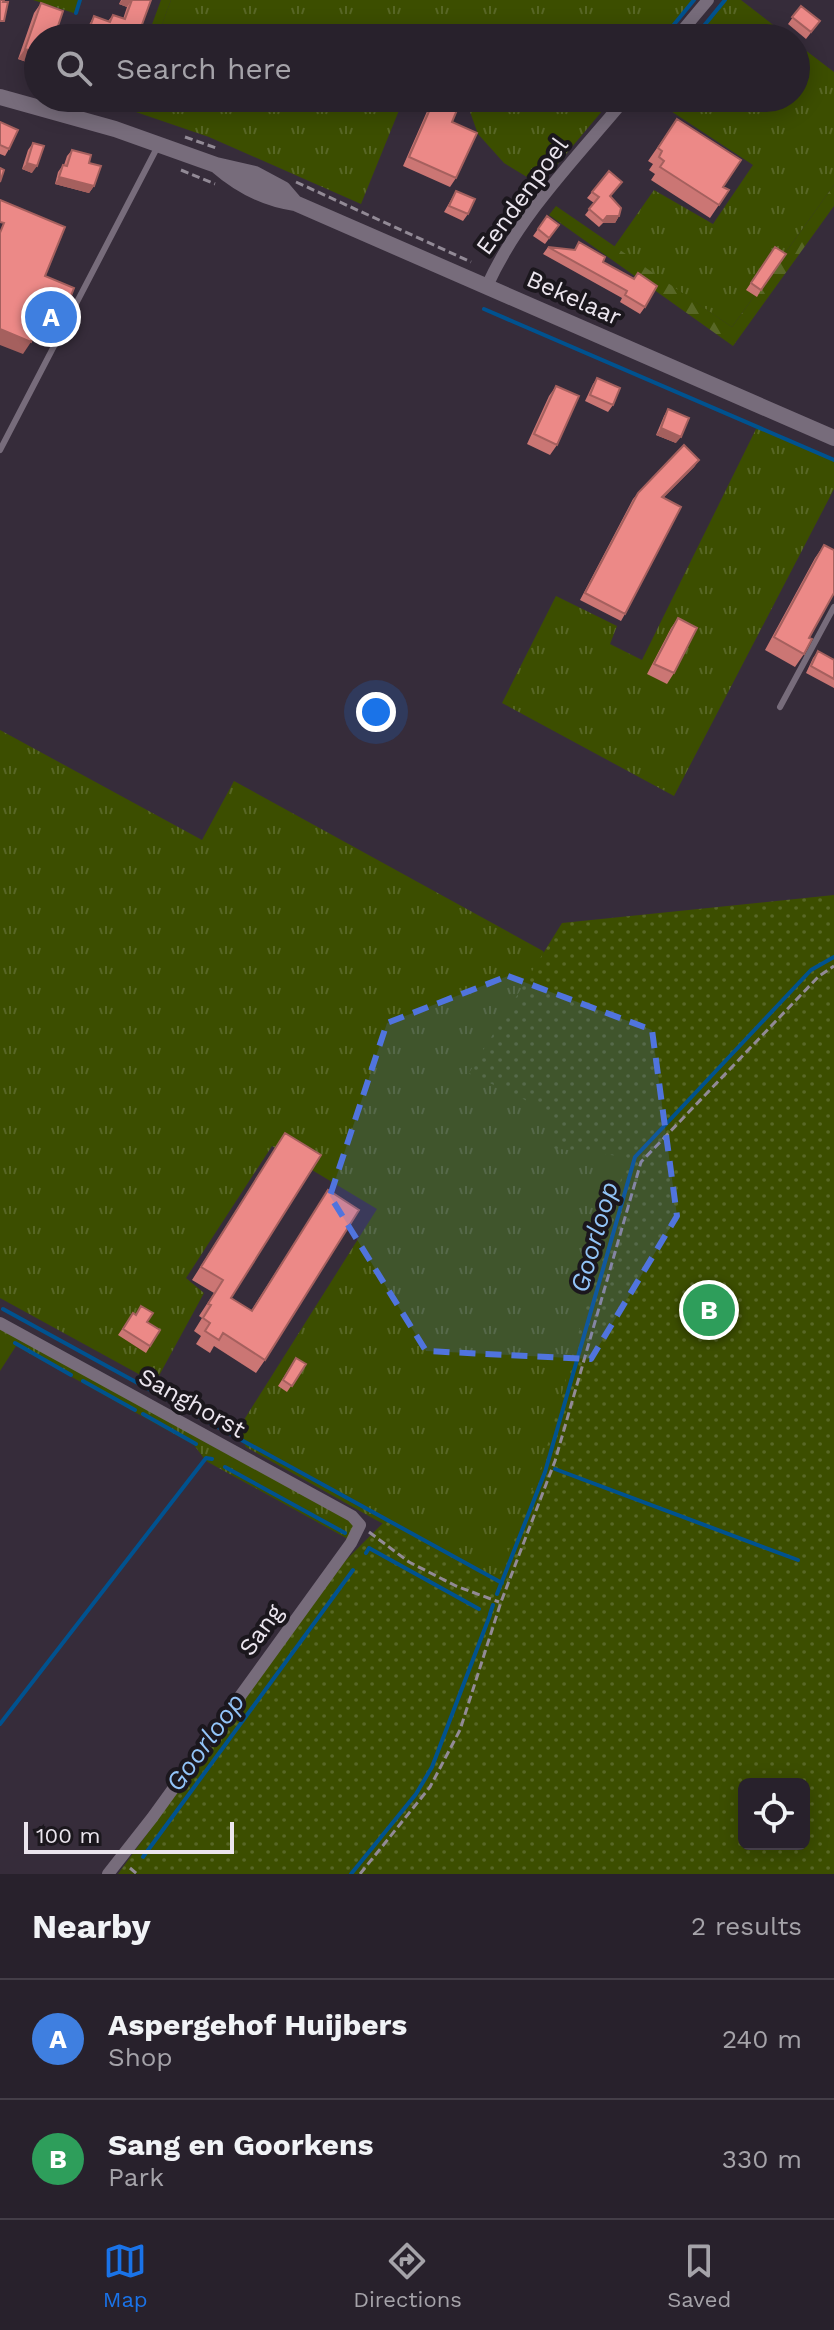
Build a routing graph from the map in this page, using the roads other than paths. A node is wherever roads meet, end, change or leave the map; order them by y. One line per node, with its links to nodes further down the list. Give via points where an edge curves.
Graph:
1 (708, 0): 2 (street)
2 (688, 24)
3 (0, 97): 4 (street, Bekelaar)
4 (24, 104)
5 (51, 112): 7 (street, Bekelaar)
6 (614, 112): 8 (street, Eendenpoel, via 509,244)
7 (159, 144): 8 (street, Bekelaar, via 216,165 234,181 276,201 295,203); 10 (lane)
8 (490, 279): 9 (street, Bekelaar)
9 (834, 438)
10 (0, 450)
11 (834, 607): 12 (lane)
12 (780, 707)
13 (0, 1323): 14 (street, Sanghorst)
14 (360, 1525): 15 (street, Sang)
15 (108, 1874)

